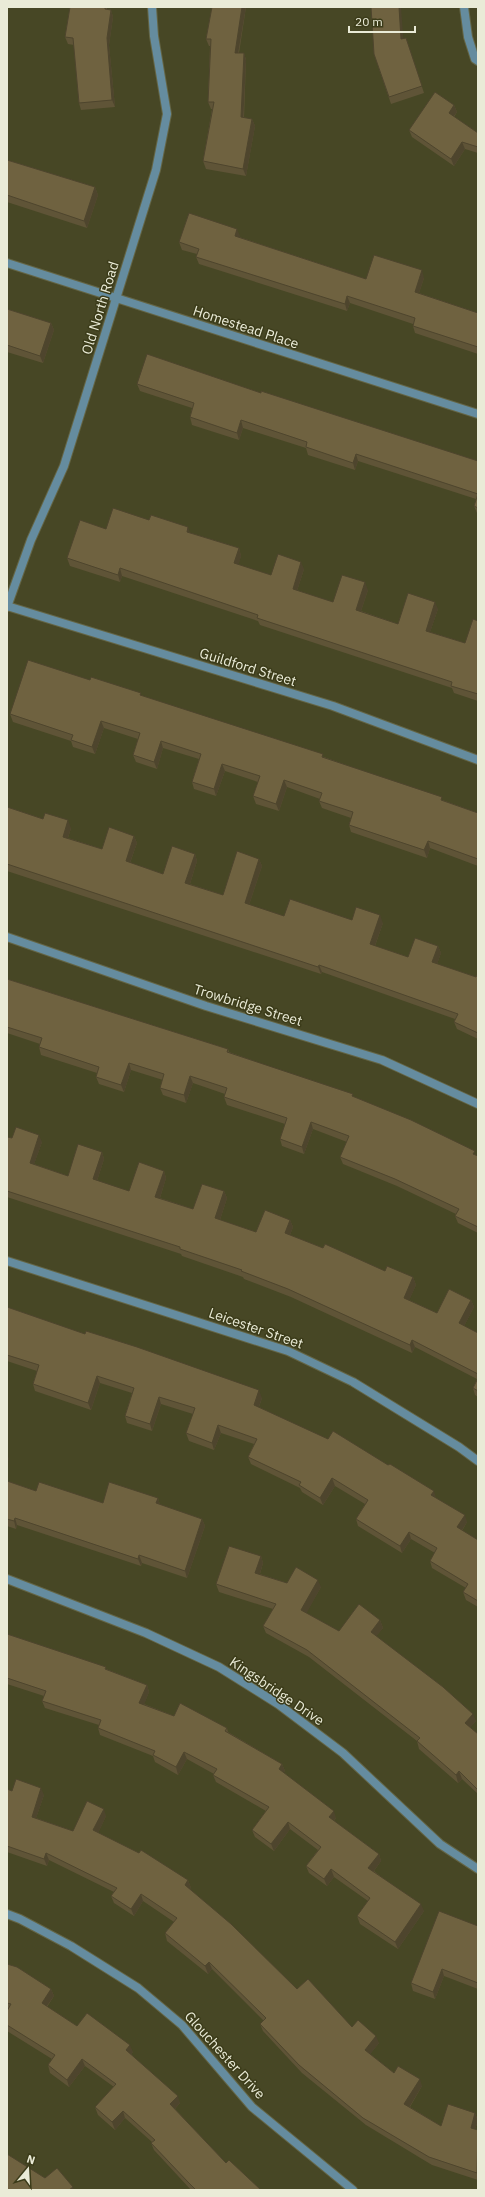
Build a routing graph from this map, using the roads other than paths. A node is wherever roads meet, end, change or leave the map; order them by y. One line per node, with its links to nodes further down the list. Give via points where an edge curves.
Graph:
1 (152, 7): 5 (street, Old North Road, via 154,36 167,114 156,170)
2 (464, 7): 3 (street, via 468,37)
3 (478, 61)
4 (7, 263): 5 (street, Homestead Place)
5 (117, 299): 6 (street, Homestead Place); 7 (street, Old North Road, via 64,466 31,540)
6 (478, 414)
7 (7, 607): 8 (street, Guildford Street, via 334,706)
8 (478, 760)
9 (7, 937): 10 (street, Trowbridge Street, via 206,1006 382,1060)
10 (478, 1104)
11 (7, 1260): 12 (street, Leicester Street, via 288,1351 353,1382)
12 (478, 1461)
13 (7, 1579): 14 (street, Kingsbridge Drive, via 146,1633 219,1667 278,1704 343,1753 440,1844)
14 (478, 1869)
15 (7, 1914): 16 (street, Glouchester Drive, via 72,1946 138,1988 182,2024 252,2107)
16 (353, 2190)

